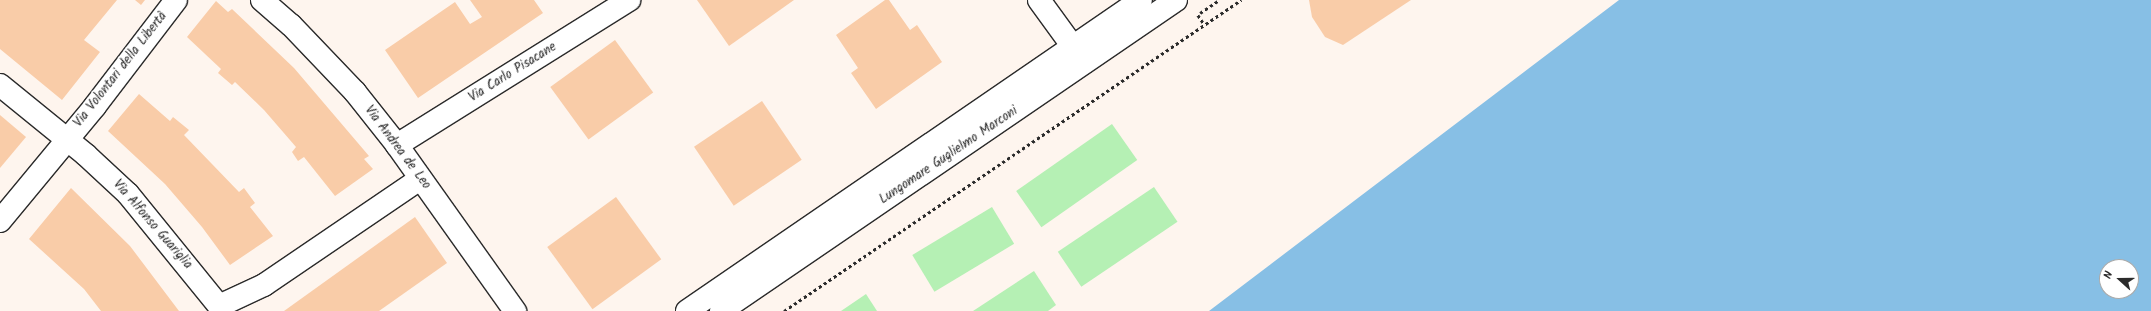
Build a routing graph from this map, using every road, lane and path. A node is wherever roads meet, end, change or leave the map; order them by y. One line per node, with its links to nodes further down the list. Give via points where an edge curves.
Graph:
1 (176, 0): 10 (street, Via Volontari della Libertà, via 95,106)
2 (262, 0): 11 (street, Via Andrea de Leo, via 291,25 355,92)
3 (1039, 0): 8 (street)
4 (1141, 0): 8 (street, Lungomare Guglielmo Marconi)
5 (1176, 0): 8 (street, Lungomare Guglielmo Marconi)
6 (1241, 0): 18 (path)
7 (621, 2): 11 (street, Via Carlo Pisacane)
8 (1079, 55): 16 (street, Lungomare Guglielmo Marconi); 17 (street, Lungomare Guglielmo Marconi)
9 (0, 85): 10 (street, Via Alfonso Guariglia)
10 (64, 140): 13 (street, Via Volontari della Libertà); 14 (street, Via Alfonso Guariglia, via 86,155 128,194)
11 (397, 145): 12 (street, Via Andrea de Leo)
12 (420, 179): 14 (street, via 264,285); 15 (street, Via Andrea de Leo)
13 (0, 221)
14 (221, 308)
15 (516, 311)
16 (687, 311)
17 (721, 311)
18 (784, 311)

